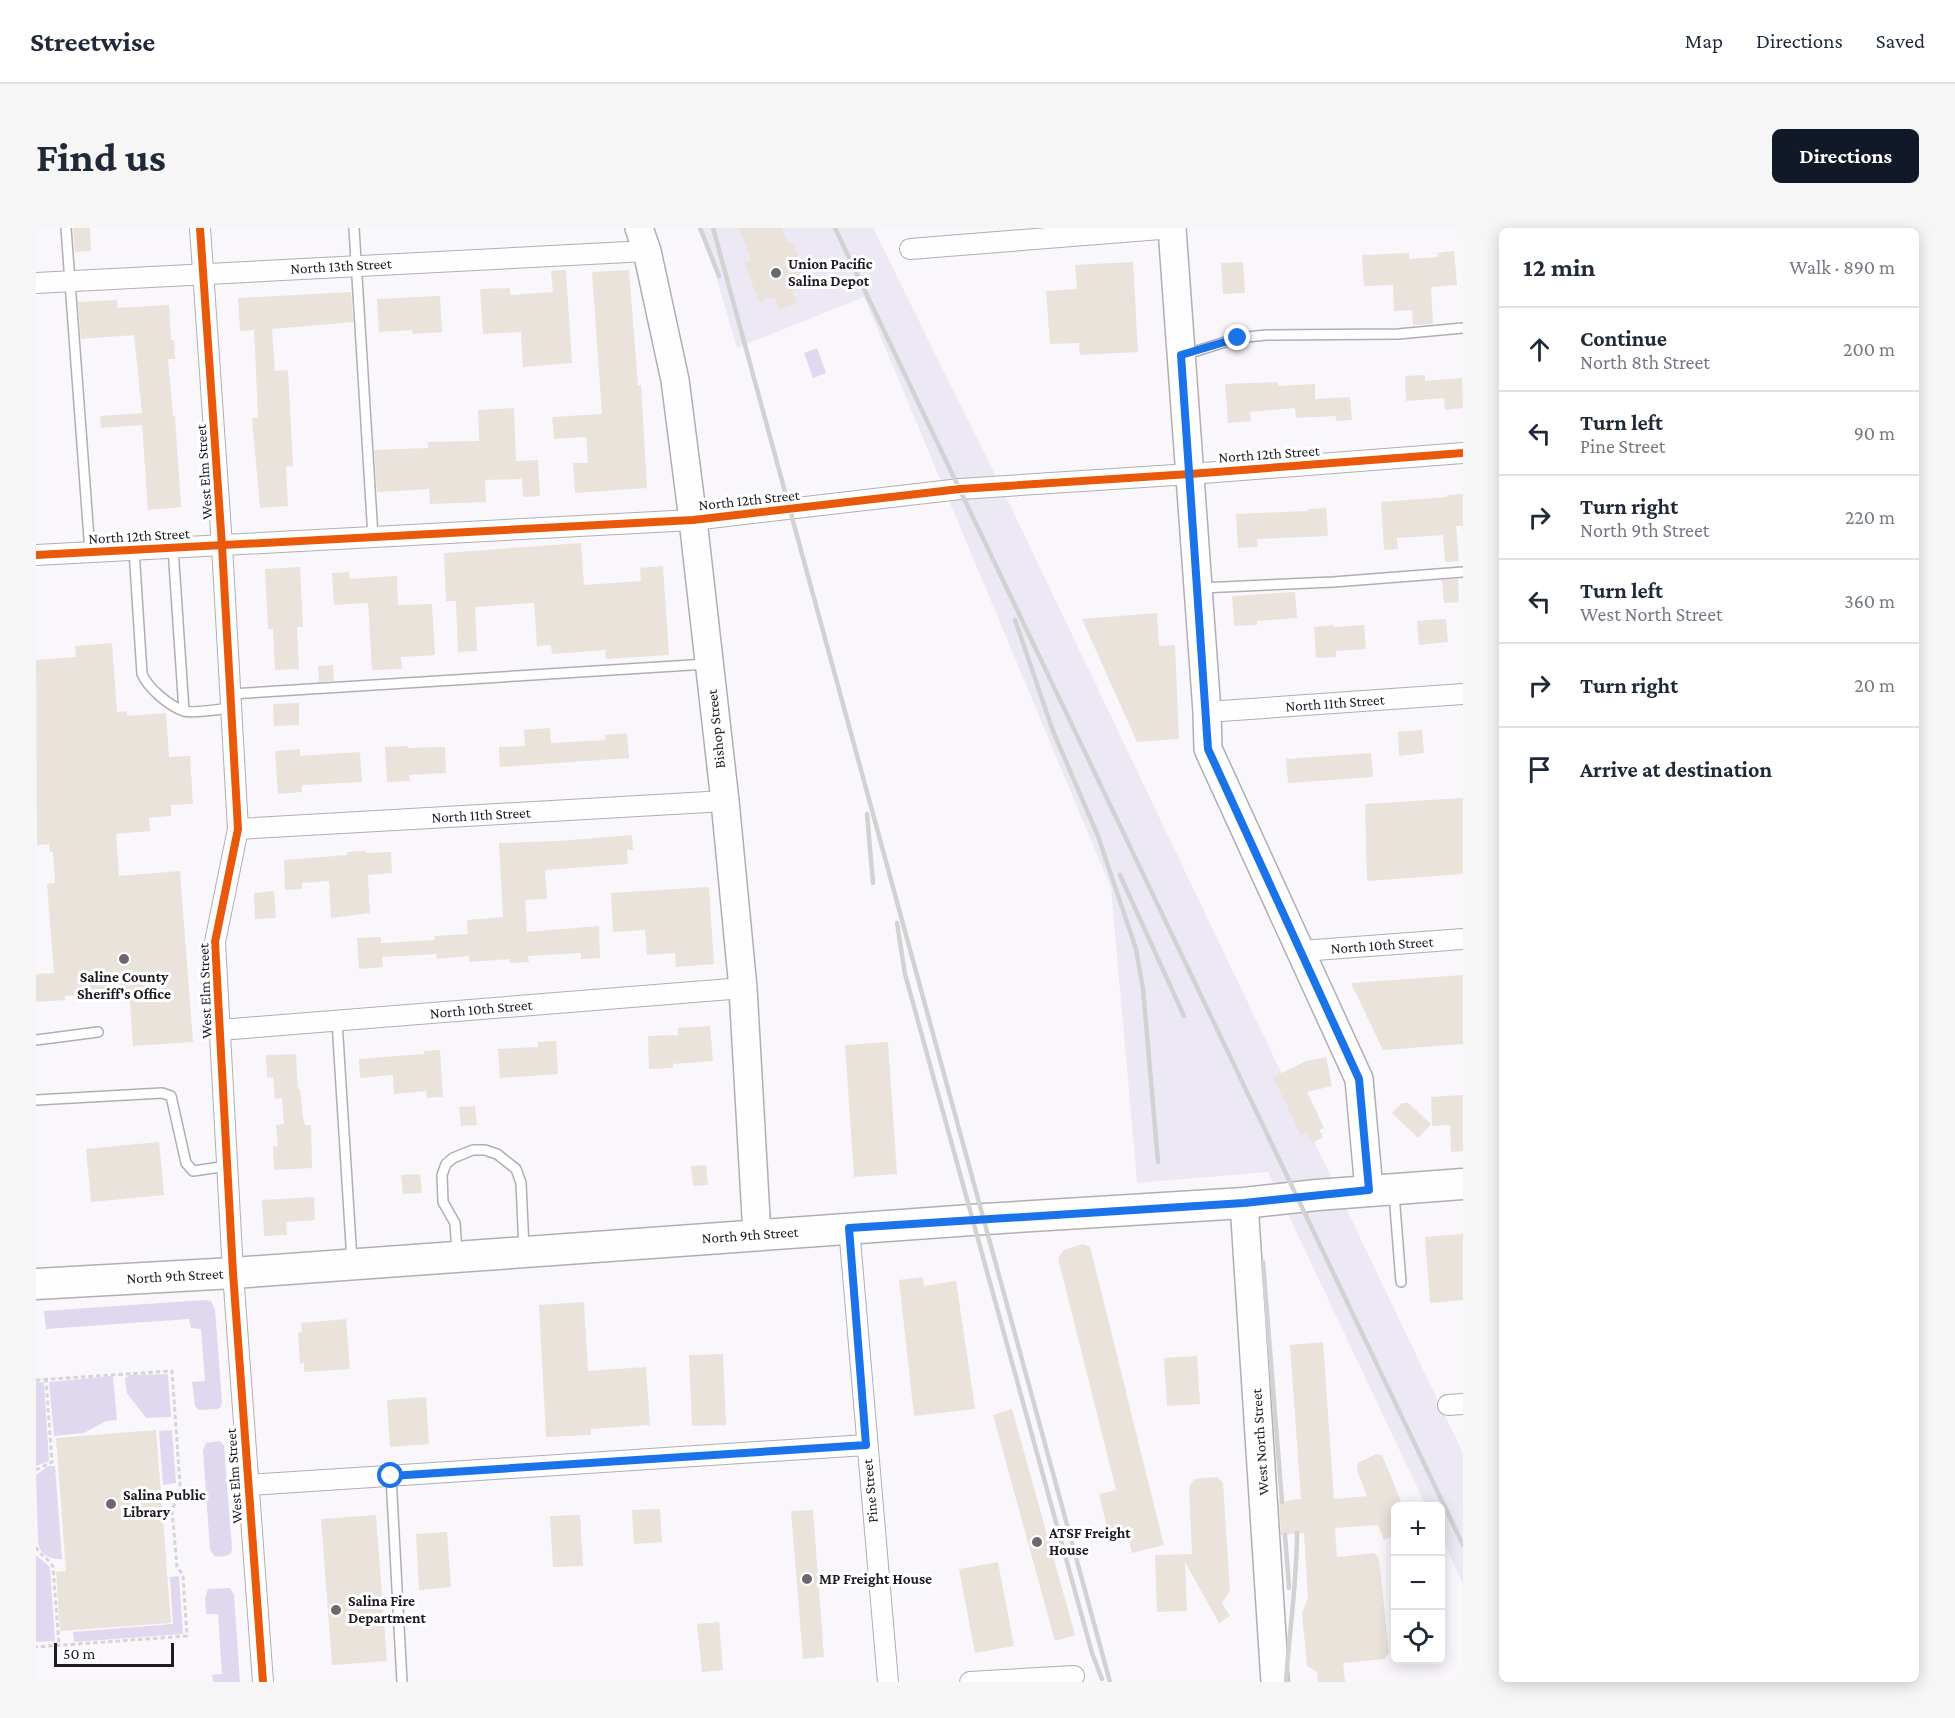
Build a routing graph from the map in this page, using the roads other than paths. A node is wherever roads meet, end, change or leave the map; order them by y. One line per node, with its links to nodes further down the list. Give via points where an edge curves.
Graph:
1 (66, 228): 9 (lane)
2 (200, 228): 8 (street, West Elm Street)
3 (354, 228): 7 (lane)
4 (1172, 228): 6 (street); 12 (street)
5 (643, 240): 7 (street, North 13th Street); 15 (street, Bishop Street, via 675,380)
6 (910, 249)
7 (356, 266): 8 (street, North 13th Street); 16 (lane)
8 (203, 273): 9 (street, North 13th Street); 17 (street, West Elm Street)
9 (70, 281): 10 (street, North 13th Street); 20 (lane)
10 (36, 283)
11 (1463, 328): 12 (lane, via 1398,334 1266,335 1238,338)
12 (1181, 355): 14 (street)
13 (1463, 453): 14 (street, North 12th Street)
14 (1190, 474): 15 (street, North 12th Street, via 960,489); 23 (street)
15 (693, 520): 16 (street, North 12th Street); 24 (street, Bishop Street)
16 (373, 538): 17 (street, North 12th Street)
17 (222, 546): 18 (street, North 12th Street); 26 (street, West Elm Street)
18 (173, 548): 19 (street, North 12th Street); 27 (lane)
19 (134, 550): 20 (street, North 12th Street); 27 (lane, via 142,674 153,692)
20 (90, 552): 21 (street, North 12th Street)
21 (36, 555)
22 (1463, 572): 23 (lane)
23 (1198, 588): 28 (street)
24 (709, 664): 26 (lane); 29 (street, Bishop Street)
25 (1463, 694): 28 (street, North 11th Street)
26 (231, 701): 27 (lane); 30 (street, West Elm Street)
27 (184, 711)
28 (1207, 712): 32 (street, via 1208,749)
29 (725, 801): 30 (street, North 11th Street); 33 (street, Bishop Street)
30 (238, 829): 35 (street, West Elm Street, via 215,942)
31 (1463, 939): 32 (street, North 10th Street)
32 (1302, 951): 41 (street, via 1359,1079)
33 (742, 988): 34 (street, North 10th Street); 44 (street, Bishop Street)
34 (336, 1021): 35 (street, North 10th Street); 47 (lane)
35 (220, 1030): 39 (street, West Elm Street)
36 (98, 1032): 37 (lane)
37 (36, 1040)
38 (36, 1100): 39 (lane, via 162,1093 171,1096 186,1164 193,1171)
39 (228, 1166): 48 (street, West Elm Street)
40 (1463, 1184): 41 (main road, North 9th Street)
41 (1381, 1189): 42 (main road, North 9th Street); 49 (lane)
42 (1244, 1203): 43 (main road, North 9th Street); 59 (street, West North Street)
43 (849, 1228): 44 (main road, North 9th Street); 51 (street, Pine Street)
44 (757, 1235): 45 (main road, North 9th Street)
45 (524, 1252): 46 (main road, North 9th Street); 46 (lane, via 521,1183 516,1169 497,1154 473,1150 453,1158 442,1174 443,1202 455,1223)
46 (457, 1257): 47 (main road, North 9th Street)
47 (352, 1264): 48 (main road, North 9th Street)
48 (233, 1273): 50 (main road, North 9th Street); 53 (street, West Elm Street)
49 (1401, 1282)
50 (36, 1284)
51 (866, 1445): 52 (street); 57 (street, Pine Street)
52 (391, 1476): 53 (street); 56 (lane)
53 (248, 1485): 55 (street, West Elm Street)
54 (1074, 1676): 58 (street)
55 (263, 1682)
56 (402, 1682)
57 (888, 1682)
58 (970, 1682)
59 (1275, 1682)

